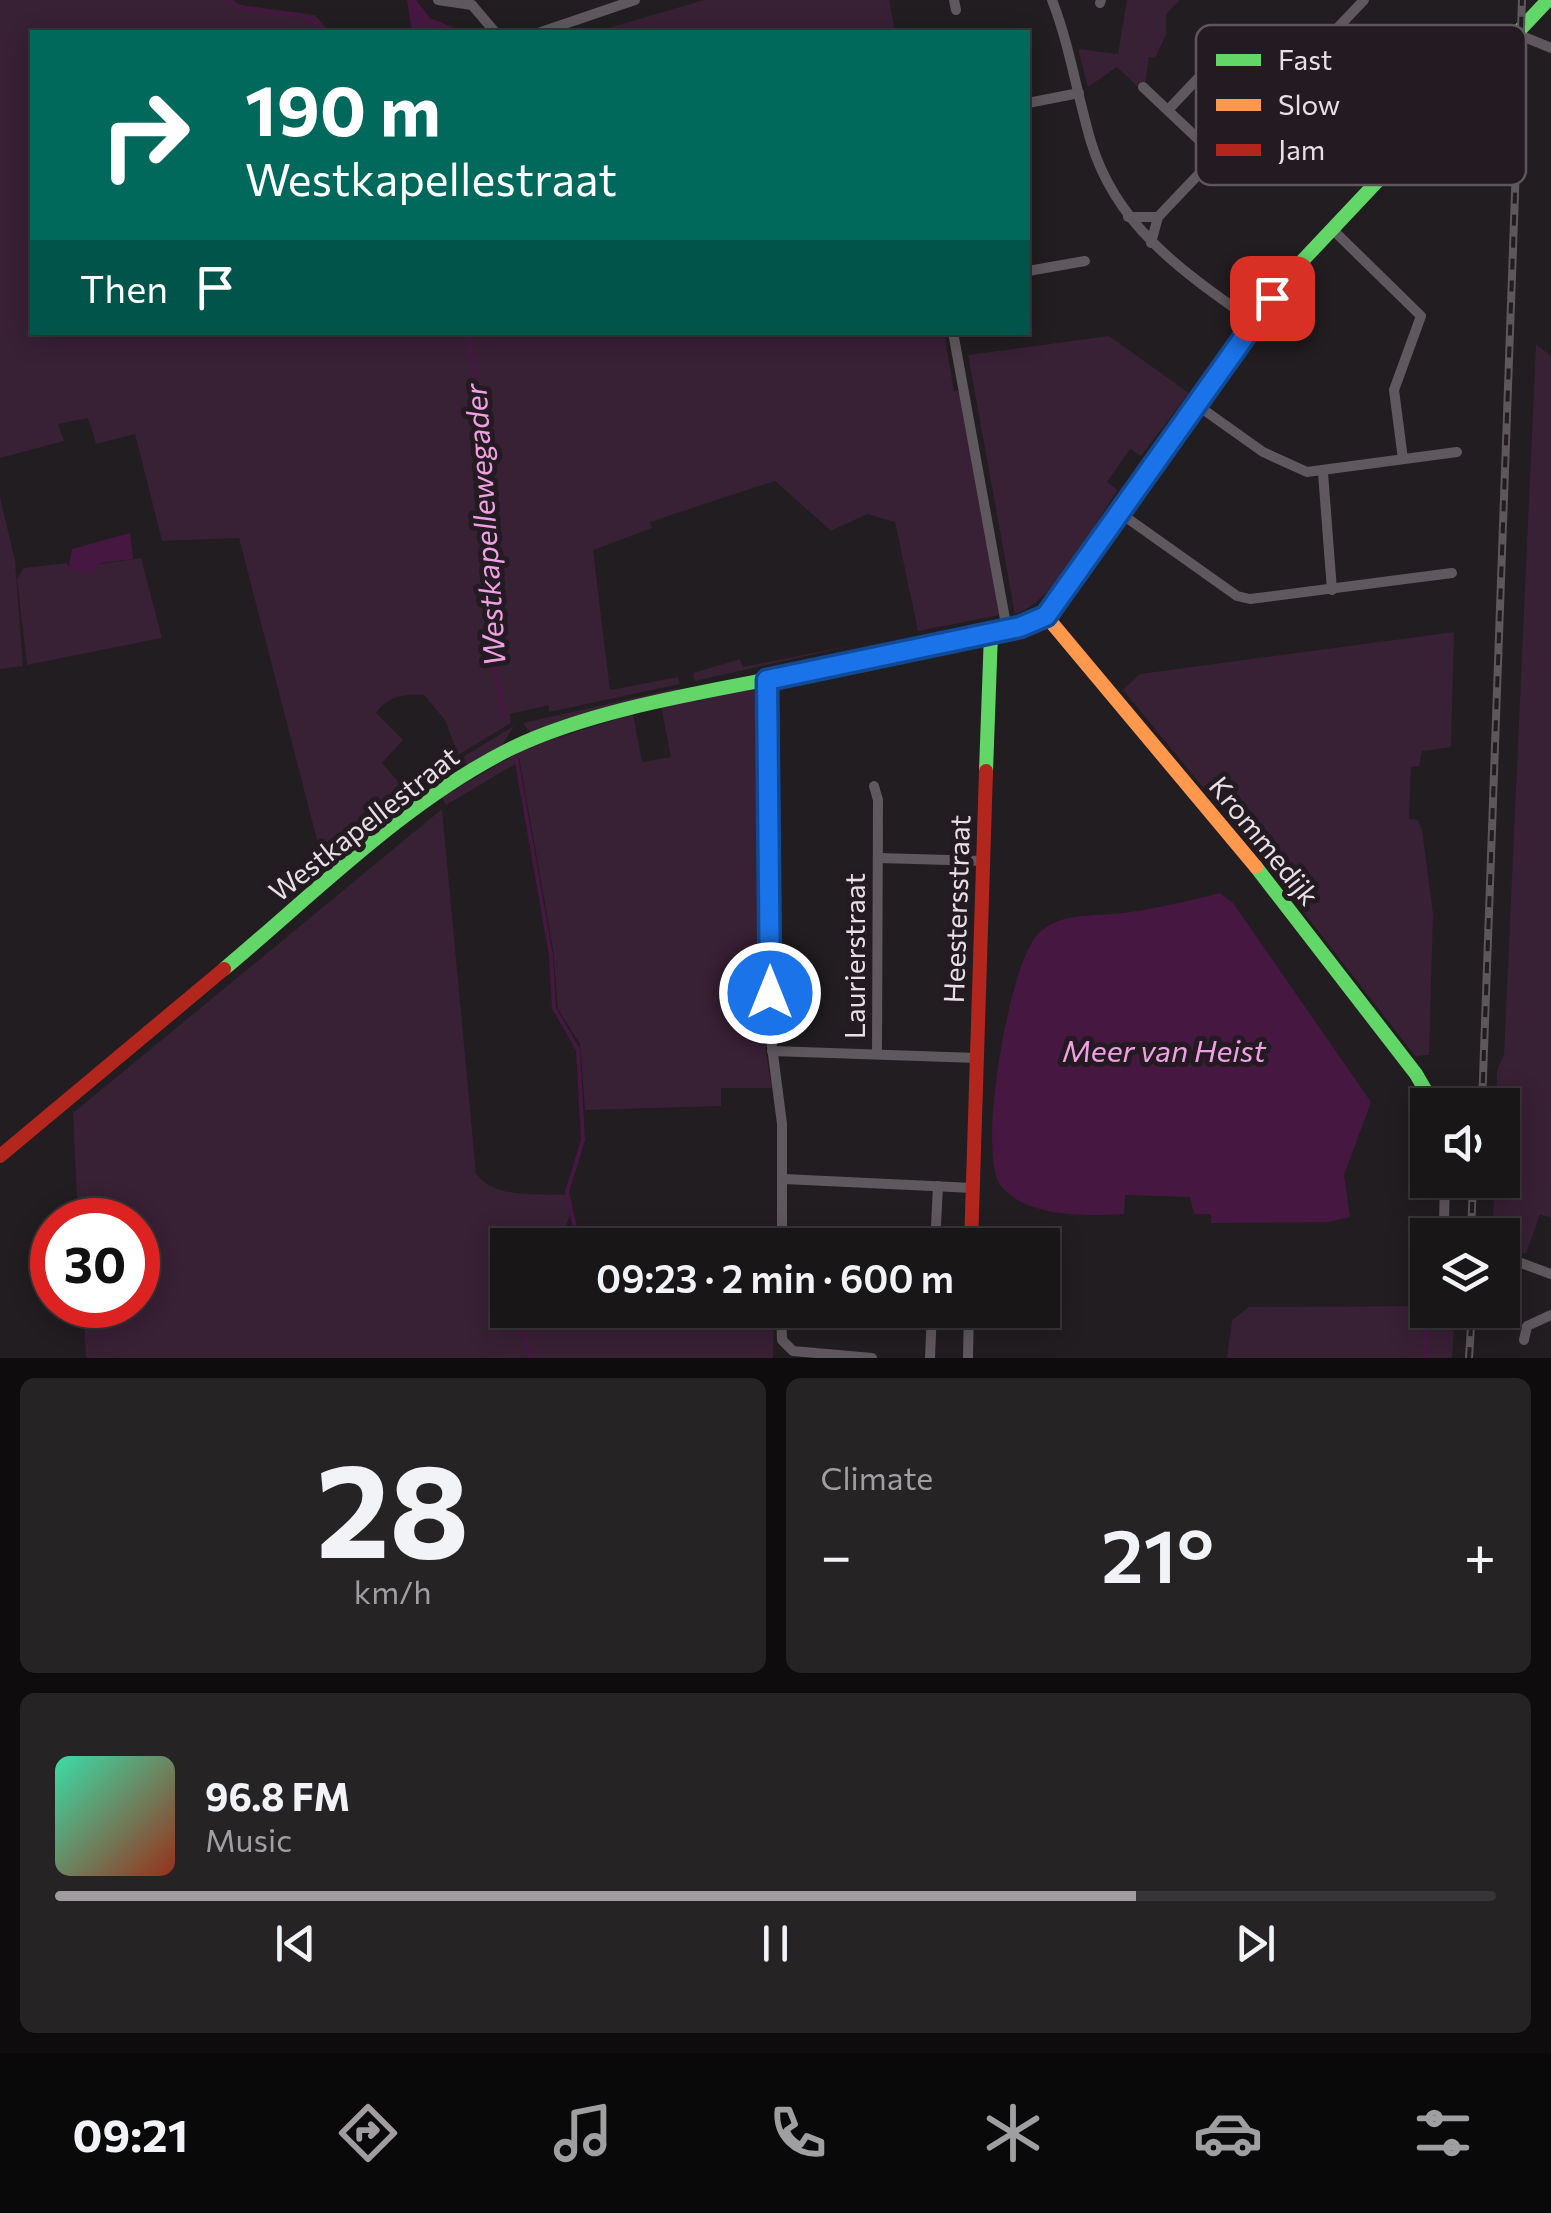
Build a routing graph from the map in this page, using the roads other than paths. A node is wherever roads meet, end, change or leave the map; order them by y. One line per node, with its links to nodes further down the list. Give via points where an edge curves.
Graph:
1 (438, 0): 5 (street)
2 (635, 0): 10 (street)
3 (1052, 0): 15 (street)
4 (1548, 0): 8 (street)
5 (474, 2): 9 (street)
6 (1358, 2): 7 (street)
7 (1337, 25)
8 (1526, 25)
9 (494, 30)
10 (547, 30)
11 (1526, 37): 12 (street)
12 (1551, 48)
13 (1196, 81): 17 (street)
14 (1143, 87): 17 (street)
15 (1079, 93): 16 (street); 22 (street, via 1100,168)
16 (1030, 103)
17 (1168, 110): 18 (street)
18 (1196, 137)
19 (1196, 177): 21 (street)
20 (1375, 185): 23 (street)
21 (1158, 216): 22 (street); 24 (street)
22 (1128, 217): 24 (street)
23 (1332, 230): 27 (street); 31 (street, via 1421,316 1394,390)
24 (1151, 243): 27 (street)
25 (1085, 261): 26 (street)
26 (1030, 271)
27 (1254, 322): 29 (street)
28 (954, 335): 37 (street)
29 (1197, 405): 32 (street, via 1275,459); 33 (street)
30 (1457, 452): 31 (street)
31 (1403, 459): 32 (street)
32 (1323, 473): 35 (street)
33 (1120, 513): 35 (street, via 1237,596 1264,600); 36 (street)
34 (1452, 573): 35 (street)
35 (1332, 590)
36 (1046, 616): 37 (street, Westkapellestraat); 46 (street, Krommedijk, via 1240,848)
37 (1007, 630): 38 (street, Westkapellestraat)
38 (991, 633): 39 (street, Westkapellestraat); 42 (street, Heestersstraat)
39 (767, 680): 43 (street); 47 (street, Westkapellestraat, via 577,724 464,775)
40 (874, 786): 41 (street, Laurierstraat)
41 (878, 858): 42 (street, Laurierstraat); 44 (street, Laurierstraat)
42 (983, 861): 45 (street, Heestersstraat)
43 (772, 1050): 44 (street, Laurierstraat); 48 (street)
44 (877, 1054): 45 (street, Laurierstraat)
45 (977, 1058): 50 (street, Heestersstraat)
46 (1424, 1088)
47 (0, 1156)
48 (784, 1180): 49 (street); 51 (street)
49 (938, 1186): 50 (street); 52 (street)
50 (972, 1188): 53 (street, Heestersstraat)
51 (783, 1228)
52 (936, 1228)
53 (971, 1228)
54 (1520, 1263): 55 (street)
55 (1551, 1274)
56 (1551, 1315): 60 (street, via 1527,1326)
57 (783, 1328): 61 (street, via 786,1347)
58 (931, 1328): 63 (street)
59 (969, 1328): 64 (street)
60 (1524, 1340)
61 (823, 1356): 62 (street)
62 (872, 1358)
63 (930, 1358)
64 (968, 1358)

